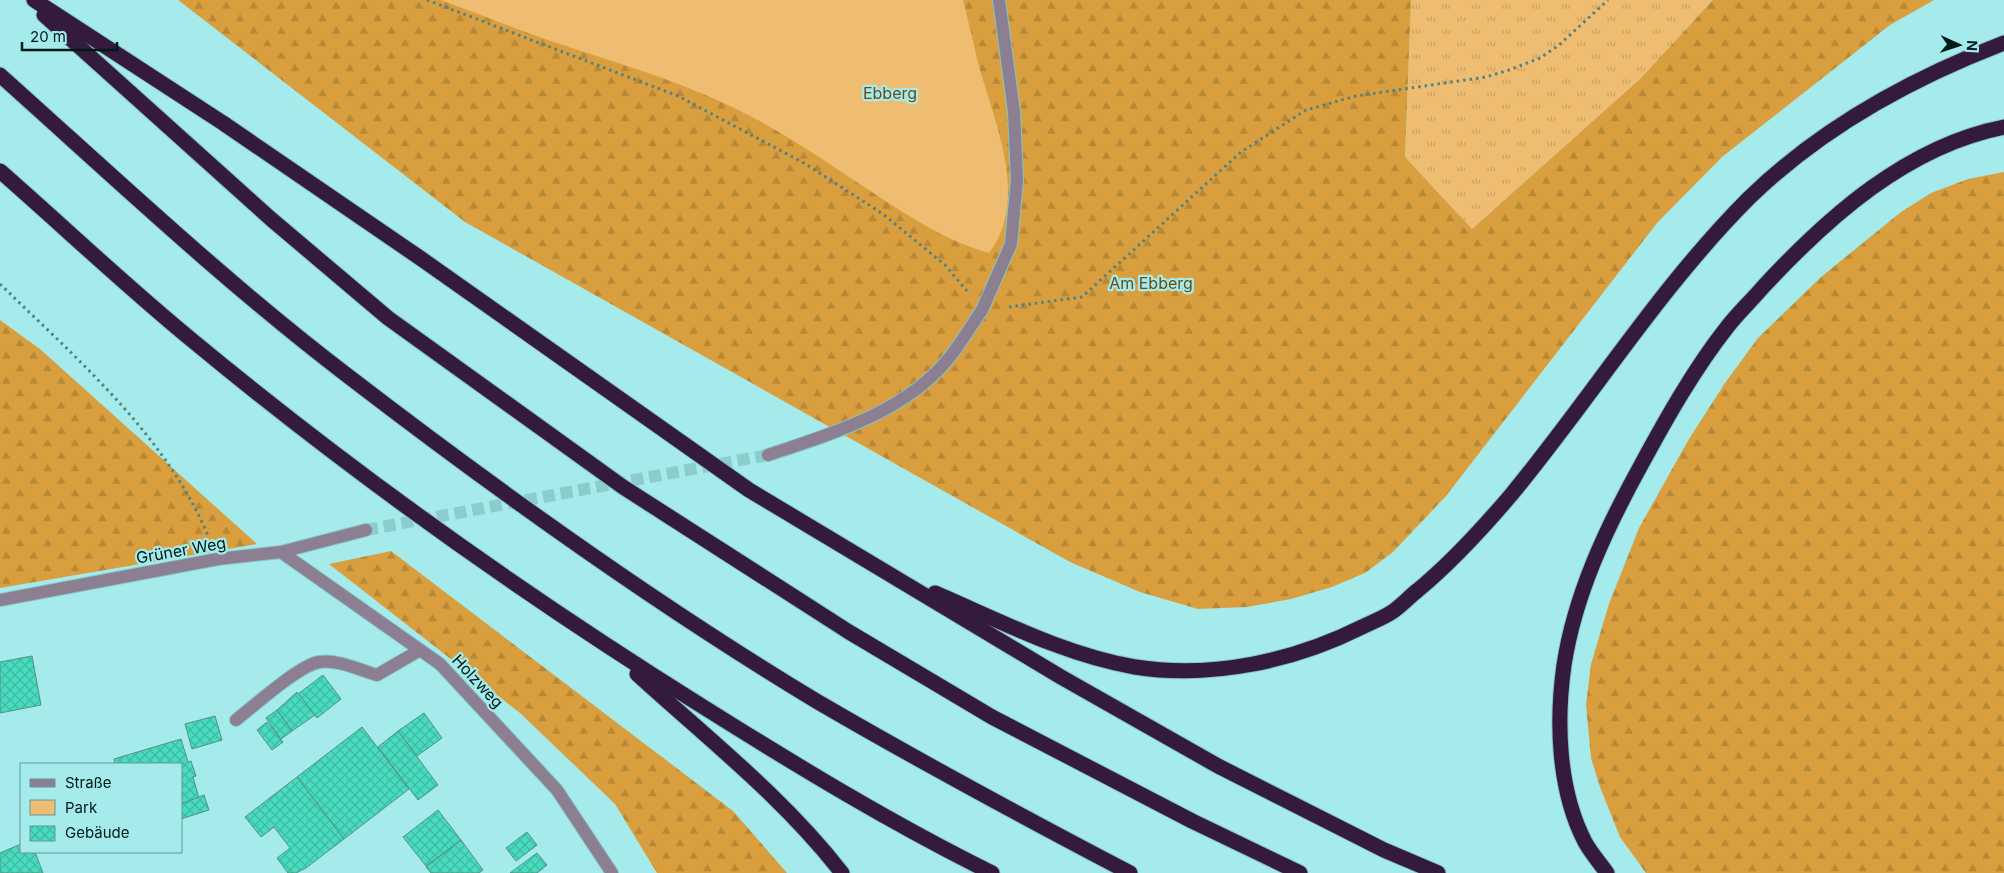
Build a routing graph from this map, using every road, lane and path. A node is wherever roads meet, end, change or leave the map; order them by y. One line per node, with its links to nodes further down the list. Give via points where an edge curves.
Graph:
1 (27, 0): 25 (highway, via 271,219 388,318 623,487 849,632 992,717)
2 (34, 0): 16 (highway, via 223,123 423,260 749,490)
3 (427, 0): 11 (path, via 678,96 804,163 883,214 946,265)
4 (999, 0): 11 (street, via 1014,112 1017,180 1011,244)
5 (1608, 0): 11 (path, via 1559,45 1540,58 1509,70 1486,77 1356,96 1306,110 1241,152 1082,298)
6 (2004, 42): 16 (highway, via 1890,93 1820,137 1751,196 1701,249 1644,319 1591,394 1485,525 1439,572 1392,612 1348,634 1299,654 1245,665 1194,670 1136,667 1047,641)
7 (0, 75): 24 (highway, via 255,300 347,375 554,528 715,637 817,701 961,784)
8 (2004, 127): 27 (highway, via 1955,140 1918,158 1867,191 1794,254 1728,326 1663,424 1608,525 1580,597 1564,664 1561,706 1561,749 1568,795 1585,842)
9 (0, 171): 18 (highway, via 192,341 360,472)
10 (0, 284): 15 (path, via 95,376 156,448 199,512)
11 (982, 310): 12 (street, via 948,359 909,395 848,428)
12 (768, 455)
13 (366, 530): 14 (street, Grüner Weg)
14 (281, 552): 15 (street, Grüner Weg); 19 (street, Holzweg)
15 (218, 559): 17 (street, Grüner Weg)
16 (879, 568): 26 (highway, via 1218,766 1384,850)
17 (0, 600)
18 (608, 648): 22 (highway, via 776,798); 23 (highway, via 804,770 931,843)
19 (420, 650): 20 (street, via 377,675 338,663 320,662 301,671); 21 (street, Holzweg, via 440,664 557,790)
20 (236, 720)
21 (612, 873)
22 (842, 873)
23 (992, 873)
24 (1130, 873)
25 (1300, 873)
26 (1438, 873)
27 (1607, 873)

